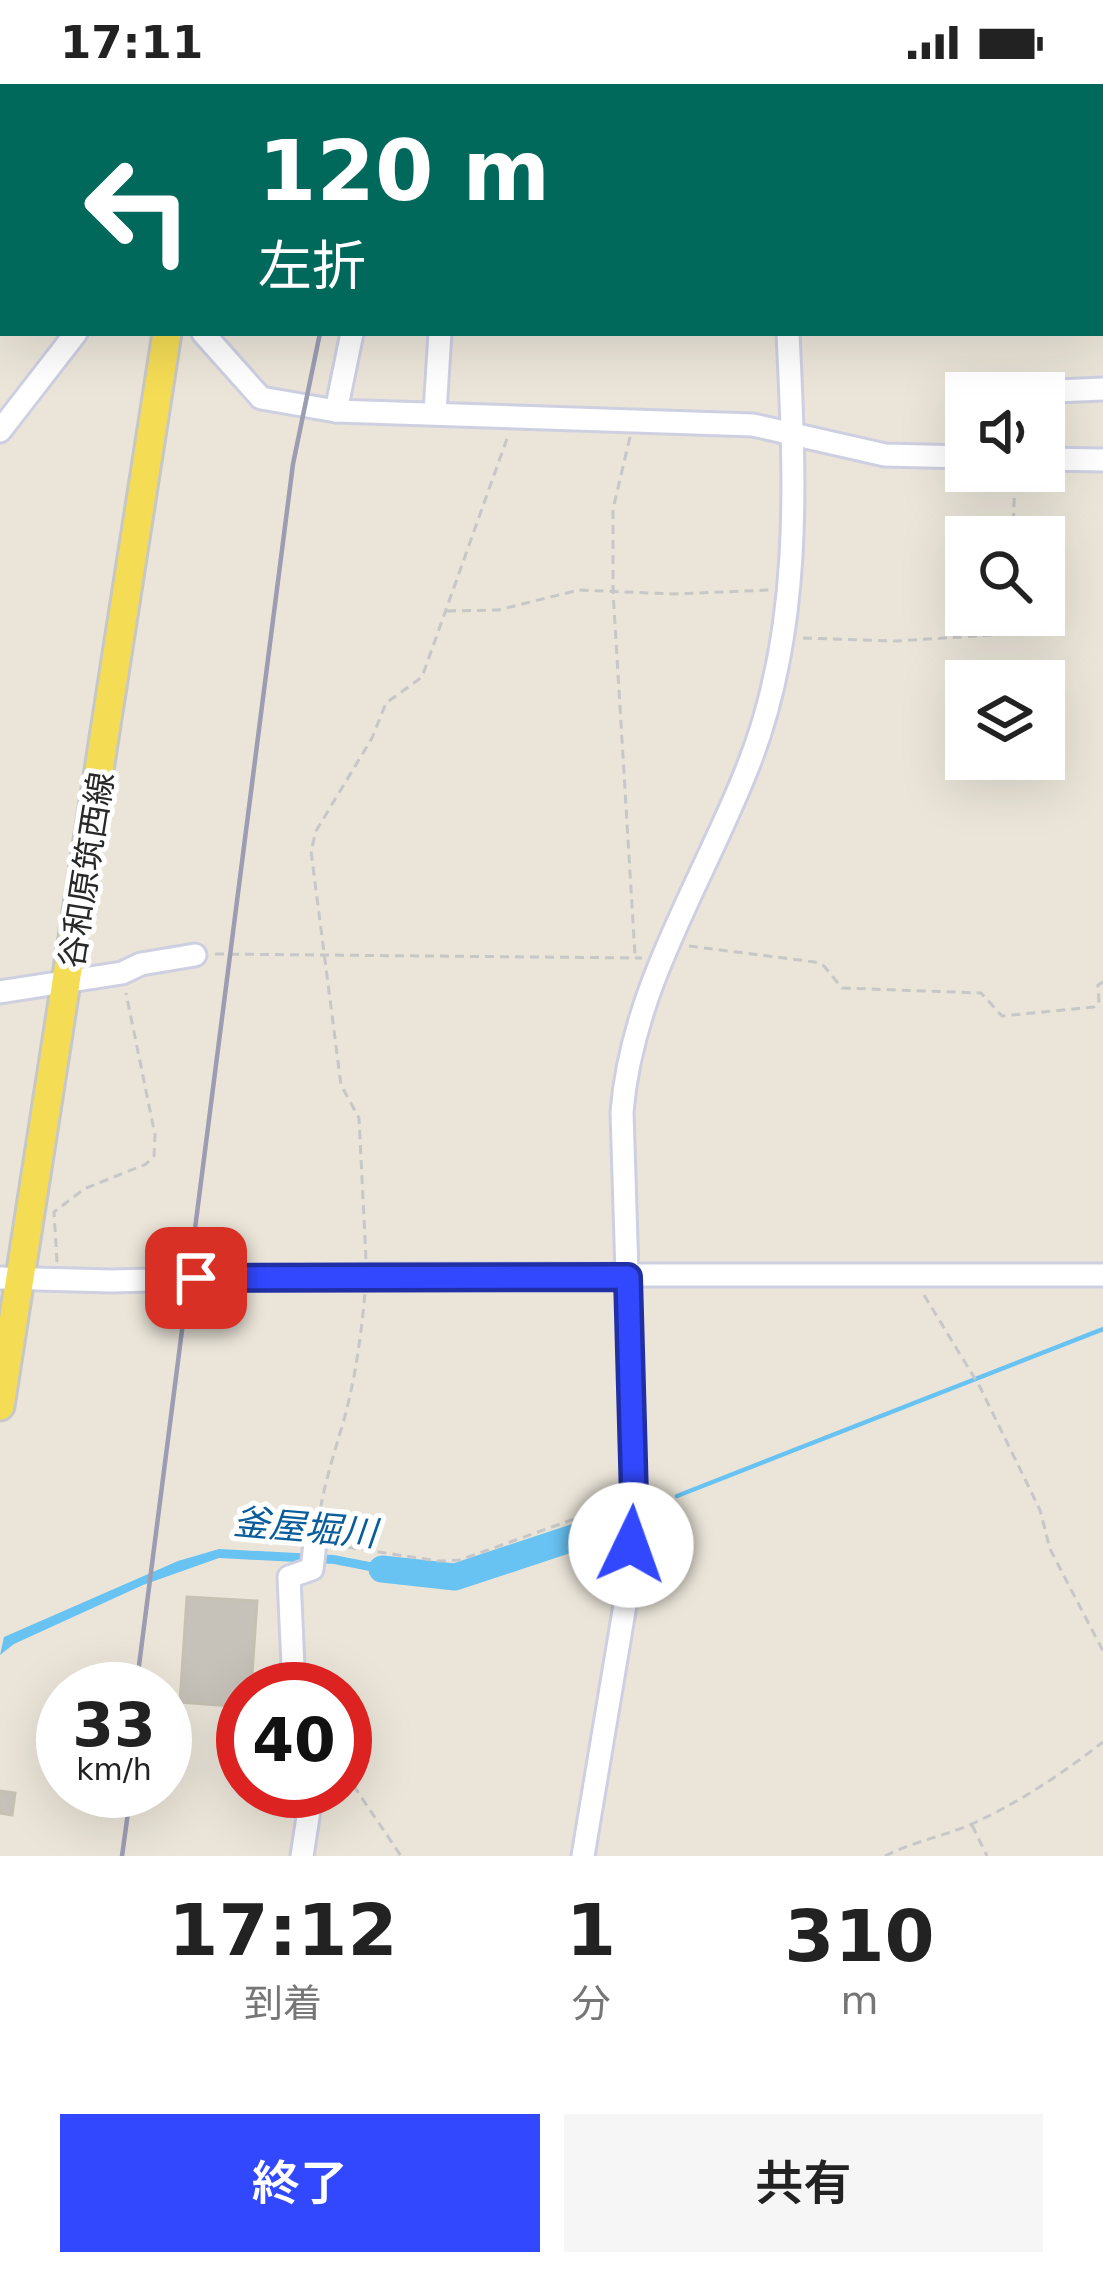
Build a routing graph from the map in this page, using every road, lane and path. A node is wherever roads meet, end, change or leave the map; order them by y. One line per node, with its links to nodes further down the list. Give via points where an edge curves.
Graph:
1 (74, 336): 13 (street)
2 (167, 336): 27 (main road, 谷和原筑西線)
3 (206, 336): 9 (street, via 261,398)
4 (351, 336): 9 (street)
5 (440, 336): 10 (street)
6 (788, 336): 14 (street)
7 (1103, 389): 8 (street)
8 (1065, 391)
9 (335, 411): 10 (street)
10 (434, 412): 11 (street)
11 (515, 415): 12 (street); 20 (path)
12 (634, 419): 14 (street); 19 (path, via 613,509)
13 (0, 430)
14 (793, 434): 15 (street, via 885,455); 18 (street)
15 (945, 456)
16 (1065, 459): 17 (street)
17 (1103, 460)
18 (790, 589): 19 (path); 22 (street)
19 (613, 591): 20 (path, via 561,593 476,613); 24 (path, via 635,955)
20 (445, 610): 24 (path, via 422,677 386,703 316,831 311,851)
21 (993, 636): 22 (path)
22 (783, 638): 23 (street, via 747,769)
23 (670, 940): 28 (path, via 815,962 842,988 981,993 1002,1016 1094,1006); 32 (street, via 626,1064)
24 (327, 953): 25 (path); 30 (path, via 341,1085 359,1118)
25 (195, 955): 26 (street)
26 (122, 973): 27 (street); 35 (path, via 154,1156 54,1212)
27 (68, 982): 29 (street); 33 (main road, 谷和原筑西線)
28 (1103, 982)
29 (0, 992)
30 (366, 1275): 32 (street); 35 (street); 39 (path, via 361,1342)
31 (1103, 1275): 34 (street)
32 (628, 1277): 34 (street); 37 (street)
33 (10, 1278): 35 (street); 36 (main road, 谷和原筑西線)
34 (915, 1278): 40 (path, via 980,1387)
35 (58, 1281)
36 (0, 1406)
37 (634, 1498): 39 (path, via 460,1561); 48 (street, via 627,1593)
38 (248, 1540): 39 (path)
39 (315, 1543): 41 (street, via 312,1569 289,1577)
40 (1103, 1652)
41 (293, 1662)
42 (1103, 1742): 45 (path)
43 (372, 1812): 47 (path)
44 (308, 1818): 46 (street)
45 (972, 1824): 49 (path); 50 (path)
46 (302, 1856)
47 (401, 1856)
48 (584, 1856)
49 (885, 1856)
50 (986, 1856)

